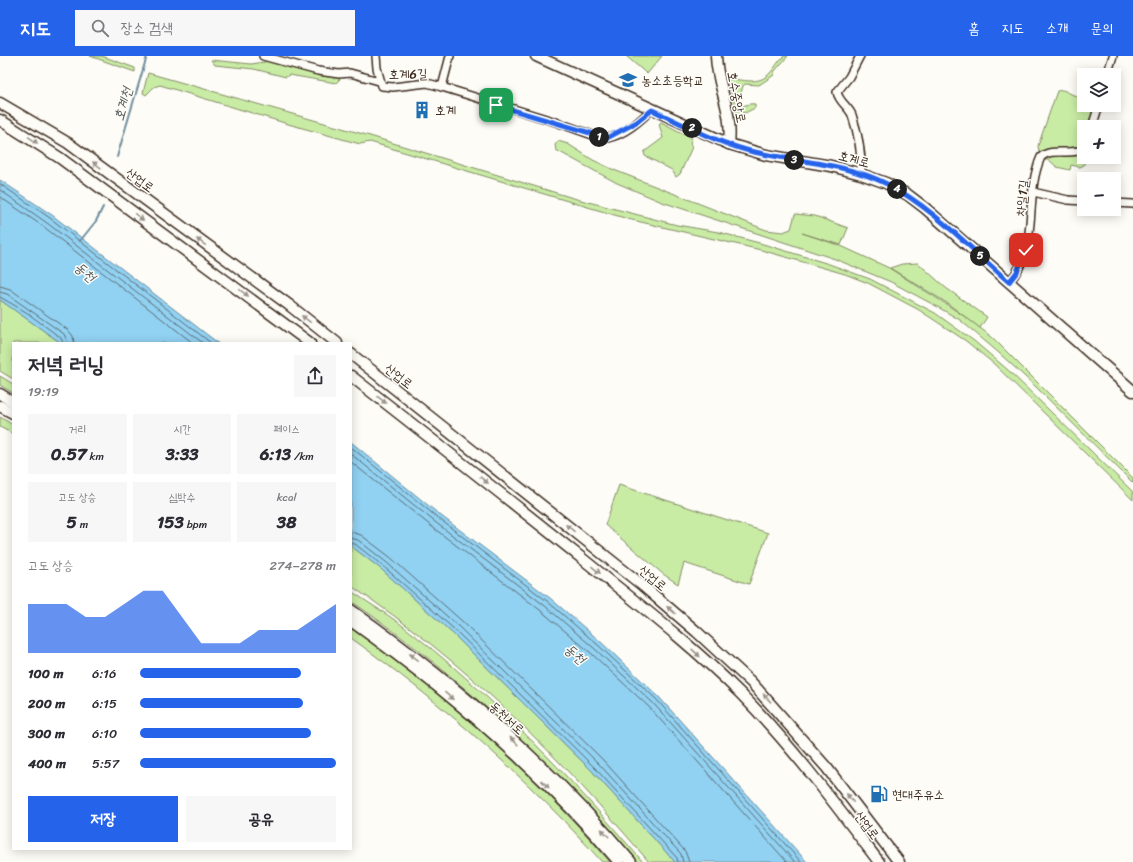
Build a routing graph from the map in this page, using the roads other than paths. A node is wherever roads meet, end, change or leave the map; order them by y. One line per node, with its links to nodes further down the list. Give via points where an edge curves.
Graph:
1 (263, 56): 9 (street, 호계6길, via 318,71 350,73)
2 (376, 56): 9 (street, 호계6길)
3 (450, 56): 10 (street, 호계6길)
4 (536, 56): 12 (main road, 호계로)
5 (716, 56): 14 (main road, 호수중앙로, via 730,119)
6 (860, 56): 16 (street, via 837,92 852,115 861,158)
7 (1114, 56): 8 (street)
8 (1110, 68)
9 (379, 81): 10 (street, 호계6길, via 385,87 427,83)
10 (442, 87): 12 (street, 호계6길, via 607,138 637,122)
11 (0, 103): 23 (main road, 산업로, one-way to 11, via 68,143)
12 (652, 110): 14 (main road, 호계로)
13 (0, 120): 22 (main road, one-way to 22, via 60,158)
14 (729, 144): 16 (main road, 호계로, via 766,155)
15 (1077, 151): 17 (street, 차일1길, via 1043,155)
16 (861, 174): 21 (main road, 호계로, via 908,195)
17 (1033, 192): 18 (street); 21 (street, 차일1길, via 1030,238 1021,264)
18 (1077, 201)
19 (1121, 203): 20 (street)
20 (1133, 204)
21 (1009, 282): 26 (main road, 호계로)
22 (309, 342)
23 (336, 342)
24 (352, 355): 36 (main road, 산업로, one-way to 24, via 784,716 735,667 642,585)
25 (352, 377): 35 (main road, 산업로, one-way to 35, via 688,644 773,730 815,779)
26 (1131, 386)
27 (0, 394): 28 (main road)
28 (12, 401)
29 (0, 406): 30 (main road)
30 (12, 412)
31 (352, 611): 34 (main road, 동천서로, one-way to 31, via 508,736 444,680)
32 (352, 622): 33 (main road, 동천서로, one-way to 33, via 439,688 501,742 555,794)
33 (619, 862)
34 (631, 862)
35 (879, 862)
36 (899, 862)

